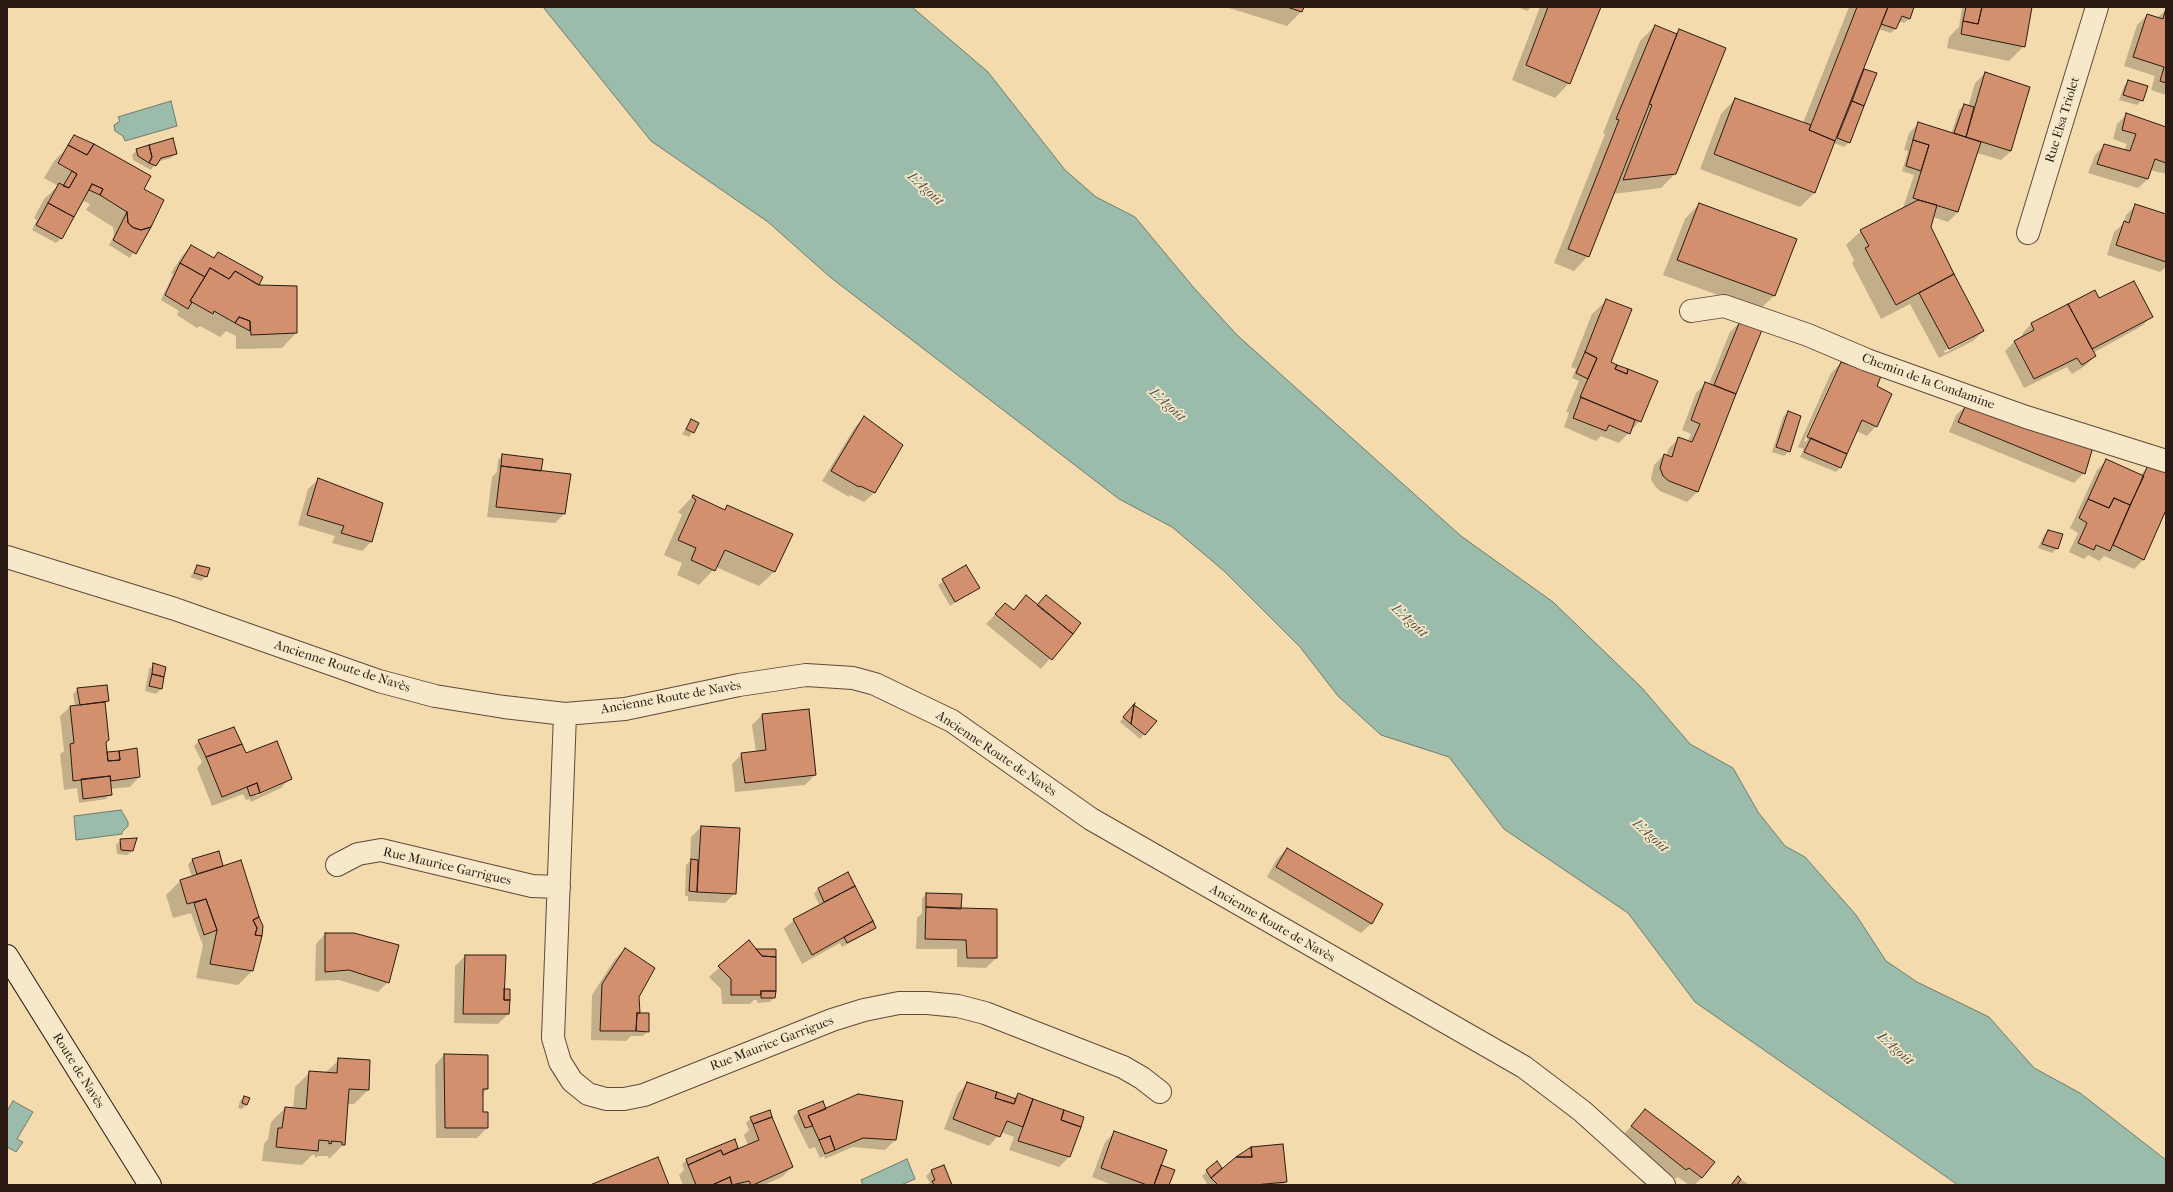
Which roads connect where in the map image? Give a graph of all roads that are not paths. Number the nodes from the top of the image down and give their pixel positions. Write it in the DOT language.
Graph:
graph roads {
  1 [pos="2097,7"];
  2 [pos="2028,232"];
  3 [pos="1691,311"];
  4 [pos="2166,461"];
  5 [pos="7,557"];
  6 [pos="566,714"];
  7 [pos="337,865"];
  8 [pos="559,887"];
  9 [pos="7,956"];
  10 [pos="1160,1092"];
  11 [pos="150,1185"];
  12 [pos="1664,1185"];
  1 -- 2 [label="street, Rue Elsa Triolet"];
  3 -- 4 [label="street, Chemin de la Condamine"];
  5 -- 6 [label="street, Ancienne Route de Navès"];
  6 -- 8 [label="street, Rue Maurice Garrigues"];
  6 -- 12 [label="street, Ancienne Route de Navès"];
  7 -- 8 [label="street, Rue Maurice Garrigues"];
  8 -- 10 [label="street, Rue Maurice Garrigues"];
  9 -- 11 [label="street, Route de Navès"];
}
